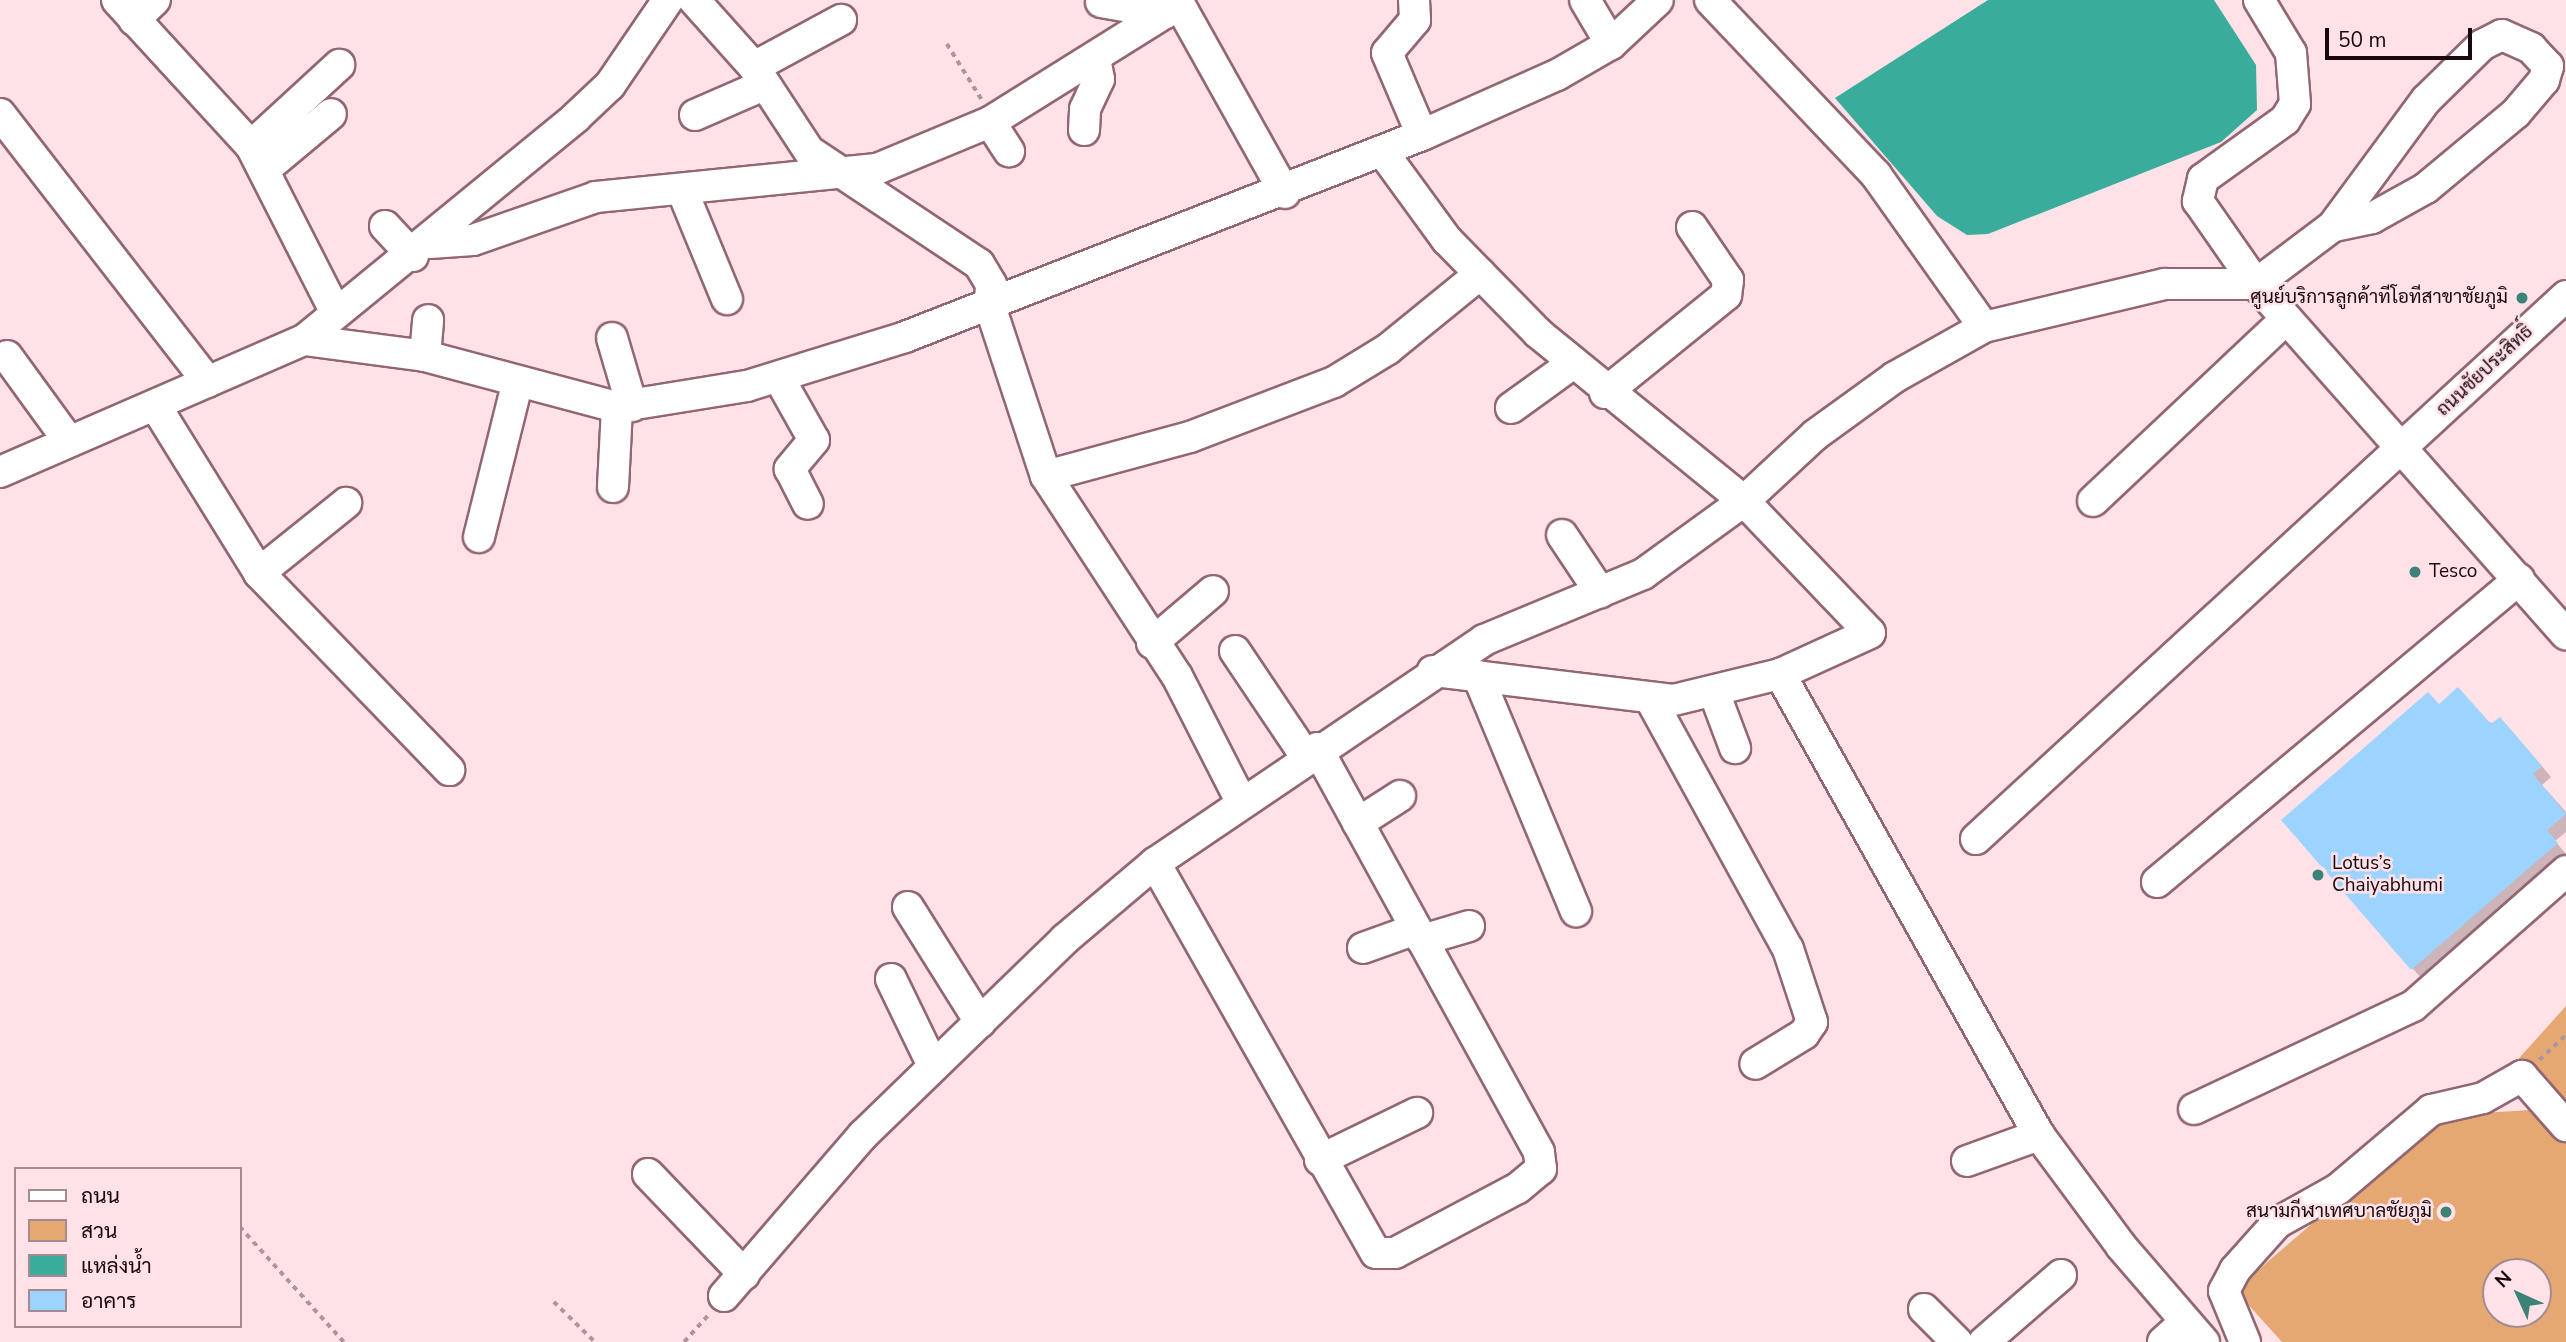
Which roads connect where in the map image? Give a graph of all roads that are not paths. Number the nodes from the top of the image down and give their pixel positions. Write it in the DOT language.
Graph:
graph roads {
  1 [pos="668,0"];
  2 [pos="694,0"];
  3 [pos="1414,0"];
  4 [pos="1585,0"];
  5 [pos="1658,0"];
  6 [pos="1710,0"];
  7 [pos="2259,0"];
  8 [pos="1101,2"];
  9 [pos="1173,6"];
  10 [pos="136,7"];
  11 [pos="841,20"];
  12 [pos="1611,44"];
  13 [pos="1095,59"];
  14 [pos="339,65"];
  15 [pos="759,76"];
  16 [pos="0,114"];
  17 [pos="331,114"];
  18 [pos="695,115"];
  19 [pos="990,122"];
  20 [pos="1084,130"];
  21 [pos="1422,135"];
  22 [pos="1009,151"];
  23 [pos="1382,151"];
  24 [pos="257,158"];
  25 [pos="850,173"];
  26 [pos="682,190"];
  27 [pos="1285,193"];
  28 [pos="384,226"];
  29 [pos="2333,226"];
  30 [pos="1692,227"];
  31 [pos="422,249"];
  32 [pos="1480,274"];
  33 [pos="2256,284"];
  34 [pos="2566,296"];
  35 [pos="727,299"];
  36 [pos="990,306"];
  37 [pos="335,311"];
  38 [pos="428,320"];
  39 [pos="2285,320"];
  40 [pos="1984,327"];
  41 [pos="612,338"];
  42 [pos="304,340"];
  43 [pos="7,356"];
  44 [pos="425,356"];
  45 [pos="1572,363"];
  46 [pos="779,378"];
  47 [pos="208,382"];
  48 [pos="517,385"];
  49 [pos="1605,393"];
  50 [pos="155,405"];
  51 [pos="624,406"];
  52 [pos="1511,408"];
  53 [pos="68,440"];
  54 [pos="2404,447"];
  55 [pos="0,472"];
  56 [pos="1046,477"];
  57 [pos="613,487"];
  58 [pos="1744,501"];
  59 [pos="2093,501"];
  60 [pos="346,503"];
  61 [pos="808,504"];
  62 [pos="1562,535"];
  63 [pos="479,537"];
  64 [pos="259,573"];
  65 [pos="2519,579"];
  66 [pos="1213,591"];
  67 [pos="1600,592"];
  68 [pos="2566,634"];
  69 [pos="1152,643"];
  70 [pos="1235,651"];
  71 [pos="1433,671"];
  72 [pos="1780,674"];
  73 [pos="1478,676"];
  74 [pos="1714,692"];
  75 [pos="1651,700"];
  76 [pos="1735,748"];
  77 [pos="1311,752"];
  78 [pos="449,769"];
  79 [pos="1400,796"];
  80 [pos="1242,803"];
  81 [pos="1358,823"];
  82 [pos="1976,839"];
  83 [pos="1155,863"];
  84 [pos="2566,871"];
  85 [pos="2157,882"];
  86 [pos="908,907"];
  87 [pos="1576,911"];
  88 [pos="1469,926"];
  89 [pos="1419,934"];
  90 [pos="1363,948"];
  91 [pos="891,979"];
  92 [pos="980,1023"];
  93 [pos="1755,1064"];
  94 [pos="933,1066"];
  95 [pos="2194,1109"];
  96 [pos="1417,1112"];
  97 [pos="2566,1126"];
  98 [pos="2039,1135"];
  99 [pos="1320,1160"];
  100 [pos="1967,1161"];
  101 [pos="648,1174"];
  102 [pos="744,1274"];
  103 [pos="2061,1275"];
  104 [pos="724,1296"];
  105 [pos="1924,1309"];
  106 [pos="2195,1332"];
  107 [pos="1956,1342"];
  108 [pos="1984,1342"];
  109 [pos="2163,1342"];
  110 [pos="2245,1342"];
  1 -- 31 [label="street"];
  2 -- 15 [label="street"];
  3 -- 21 [label="street"];
  4 -- 12 [label="street"];
  5 -- 12 [label="street"];
  6 -- 40 [label="street"];
  7 -- 33 [label="street"];
  8 -- 9 [label="street"];
  9 -- 13 [label="street"];
  9 -- 27 [label="street"];
  10 -- 24 [label="street"];
  11 -- 15 [label="street"];
  12 -- 21 [label="street"];
  13 -- 19 [label="street"];
  13 -- 20 [label="street"];
  14 -- 24 [label="street"];
  15 -- 18 [label="street"];
  15 -- 25 [label="street"];
  16 -- 47 [label="street"];
  17 -- 24 [label="street"];
  19 -- 22 [label="street"];
  19 -- 25 [label="street"];
  21 -- 23 [label="street"];
  23 -- 27 [label="street"];
  23 -- 32 [label="street"];
  24 -- 37 [label="street"];
  25 -- 26 [label="street"];
  25 -- 36 [label="street"];
  26 -- 31 [label="street"];
  26 -- 35 [label="street"];
  27 -- 36 [label="street"];
  28 -- 31 [label="street"];
  29 -- 29 [label="street"];
  29 -- 33 [label="street"];
  30 -- 49 [label="street"];
  31 -- 37 [label="street"];
  32 -- 45 [label="street"];
  32 -- 56 [label="street"];
  33 -- 39 [label="street"];
  33 -- 40 [label="street"];
  34 -- 54 [label="street, ถนนชัยประสิทธิ์"];
  36 -- 46 [label="street"];
  36 -- 56 [label="street"];
  37 -- 42 [label="street"];
  38 -- 44 [label="street"];
  39 -- 54 [label="street"];
  39 -- 59 [label="street"];
  40 -- 58 [label="street"];
  41 -- 51 [label="street"];
  42 -- 44 [label="street"];
  42 -- 47 [label="street"];
  43 -- 53 [label="street"];
  44 -- 48 [label="street"];
  45 -- 49 [label="street"];
  45 -- 52 [label="street"];
  46 -- 51 [label="street"];
  46 -- 61 [label="street"];
  47 -- 50 [label="street"];
  48 -- 51 [label="street"];
  48 -- 63 [label="street"];
  49 -- 58 [label="street"];
  50 -- 53 [label="street"];
  50 -- 64 [label="street"];
  51 -- 57 [label="street"];
  53 -- 55 [label="street"];
  54 -- 65 [label="street"];
  54 -- 82 [label="street, ถนนชัยประสิทธิ์"];
  56 -- 69 [label="street"];
  58 -- 67 [label="street"];
  58 -- 72 [label="street"];
  60 -- 64 [label="street"];
  62 -- 67 [label="street"];
  64 -- 78 [label="street"];
  65 -- 68 [label="street"];
  65 -- 85 [label="street"];
  66 -- 69 [label="street"];
  67 -- 71 [label="street"];
  69 -- 80 [label="street"];
  70 -- 77 [label="street"];
  71 -- 73 [label="street"];
  71 -- 77 [label="street"];
  72 -- 74 [label="street"];
  72 -- 98 [label="street"];
  73 -- 75 [label="street"];
  73 -- 87 [label="street"];
  74 -- 75 [label="street"];
  74 -- 76 [label="street"];
  75 -- 93 [label="street"];
  77 -- 80 [label="street"];
  77 -- 81 [label="street"];
  79 -- 81 [label="street"];
  80 -- 83 [label="street"];
  81 -- 89 [label="street"];
  83 -- 92 [label="street"];
  83 -- 99 [label="street"];
  84 -- 95 [label="street"];
  86 -- 92 [label="street"];
  88 -- 89 [label="street"];
  89 -- 90 [label="street"];
  89 -- 99 [label="street"];
  91 -- 94 [label="street"];
  92 -- 94 [label="street"];
  94 -- 102 [label="street"];
  96 -- 99 [label="street"];
  97 -- 110 [label="street"];
  98 -- 100 [label="street"];
  98 -- 106 [label="street"];
  101 -- 102 [label="street"];
  102 -- 104 [label="street"];
  103 -- 108 [label="street"];
  105 -- 107 [label="street"];
  106 -- 109 [label="street"];
}
